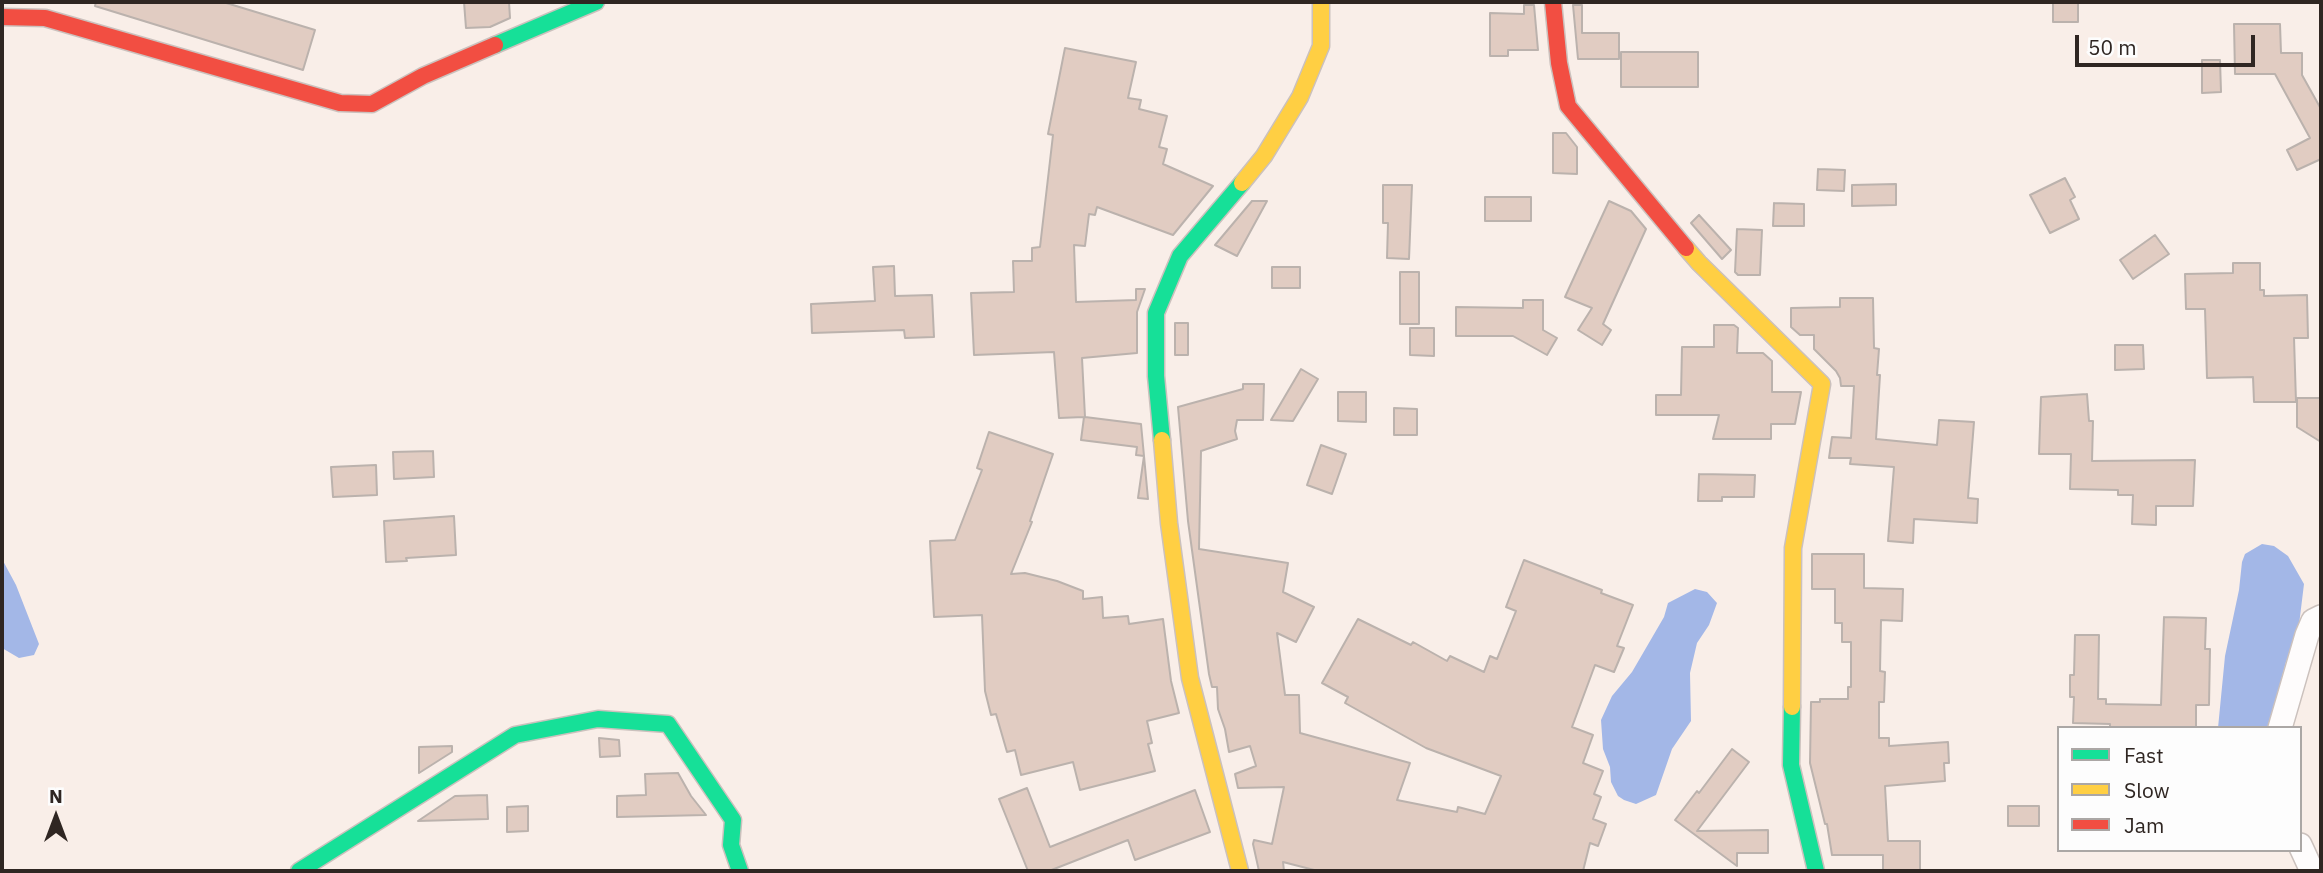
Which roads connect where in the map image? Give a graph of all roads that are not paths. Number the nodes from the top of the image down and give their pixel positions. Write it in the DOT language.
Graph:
graph roads {
  1 [pos="596,2"];
  2 [pos="1321,2"];
  3 [pos="1553,2"];
  4 [pos="2,17"];
  5 [pos="2321,617"];
  6 [pos="2281,726"];
  7 [pos="2302,849"];
  8 [pos="299,871"];
  9 [pos="740,871"];
  10 [pos="1240,871"];
  11 [pos="1816,871"];
  12 [pos="2312,871"];
  1 -- 4 [label="street"];
  2 -- 10 [label="street"];
  3 -- 11 [label="street"];
  5 -- 6 [label="street"];
  7 -- 12 [label="street"];
  8 -- 9 [label="street"];
}
